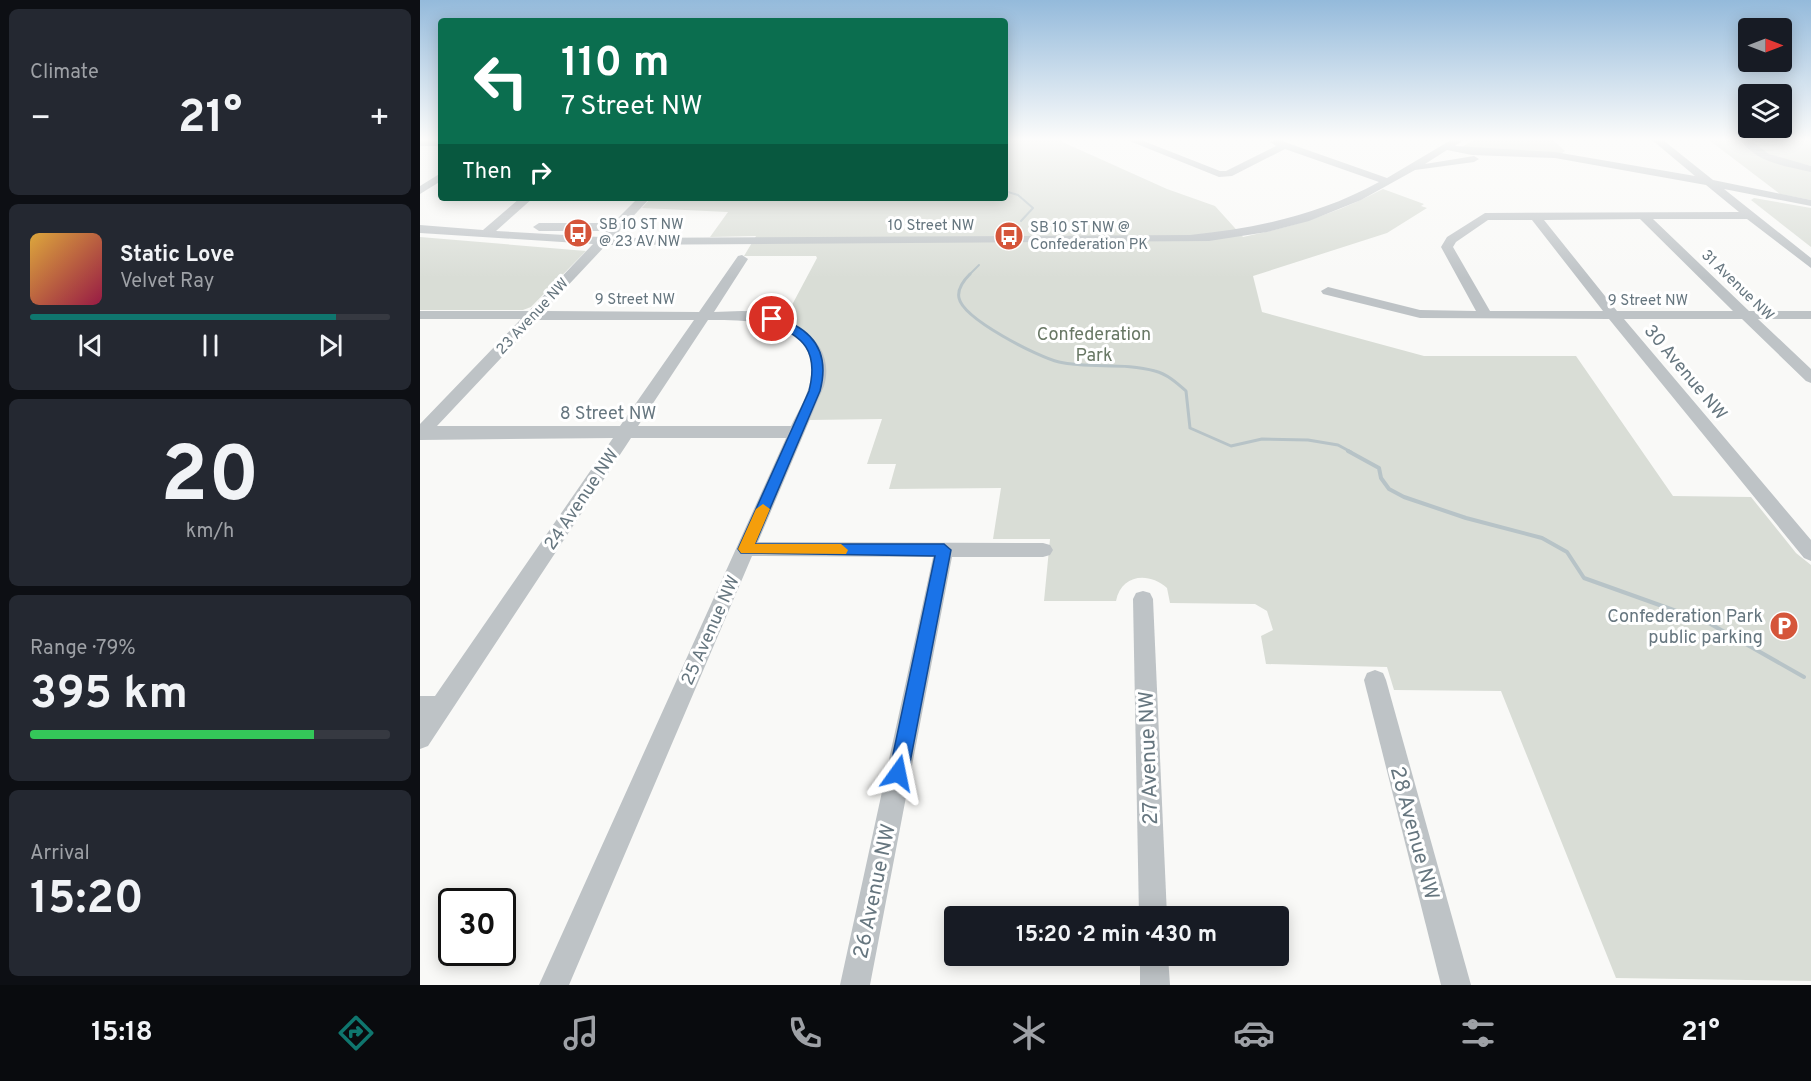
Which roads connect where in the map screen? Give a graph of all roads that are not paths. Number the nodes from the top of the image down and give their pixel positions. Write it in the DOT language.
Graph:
graph roads {
  1 [pos="1376,186"];
  2 [pos="1714,186"];
  3 [pos="1721,186"];
  4 [pos="1759,193"];
  5 [pos="1728,197"];
  6 [pos="523,201"];
  7 [pos="641,201"];
  8 [pos="1811,203"];
  9 [pos="1533,215"];
  10 [pos="1642,215"];
  11 [pos="1751,215"];
  12 [pos="617,227"];
  13 [pos="420,229"];
  14 [pos="487,232"];
  15 [pos="602,242"];
  16 [pos="742,259"];
  17 [pos="1811,264"];
  18 [pos="1328,291"];
  19 [pos="420,315"];
  20 [pos="705,315"];
  21 [pos="1485,315"];
  22 [pos="1811,315"];
  23 [pos="532,316"];
  24 [pos="1614,316"];
  25 [pos="1746,316"];
  26 [pos="1811,378"];
  27 [pos="626,432"];
  28 [pos="797,432"];
  29 [pos="420,433"];
  30 [pos="746,549"];
  31 [pos="944,550"];
  32 [pos="1043,550"];
  33 [pos="1811,553"];
  34 [pos="1143,599"];
  35 [pos="1375,680"];
  36 [pos="431,706"];
  37 [pos="420,738"];
  38 [pos="1153,906"];
  39 [pos="1154,966"];
  40 [pos="554,985"];
  41 [pos="855,985"];
  42 [pos="1155,985"];
  43 [pos="1456,985"];
  1 -- 15 [label="street, 10 Street NW"];
  2 -- 5 [label="street"];
  3 -- 4 [label="street, 10 Street NW"];
  4 -- 5 [label="street, 10 Street NW"];
  4 -- 8 [label="street, 10 Street NW"];
  5 -- 11 [label="street"];
  6 -- 14 [label="street"];
  7 -- 12 [label="street, 23 Avenue NW"];
  9 -- 10 [label="street"];
  9 -- 21 [label="street"];
  9 -- 24 [label="street, 30 Avenue NW"];
  10 -- 11 [label="street"];
  10 -- 25 [label="street, 31 Avenue NW"];
  11 -- 17 [label="street"];
  12 -- 14 [label="street, 10 Street NW"];
  12 -- 15 [label="street, 23 Avenue NW"];
  13 -- 14 [label="street, 10 Street NW"];
  14 -- 15 [label="street, 10 Street NW"];
  15 -- 23 [label="street, 23 Avenue NW"];
  16 -- 20 [label="street, 24 Avenue NW"];
  18 -- 21 [label="street, 9 Street NW"];
  19 -- 23 [label="street, 9 Street NW"];
  20 -- 23 [label="street, 9 Street NW"];
  20 -- 27 [label="street, 24 Avenue NW"];
  20 -- 28 [label="street, 25 Avenue NW"];
  21 -- 24 [label="street, 9 Street NW"];
  22 -- 25 [label="street, 9 Street NW"];
  23 -- 29 [label="street, 23 Avenue NW"];
  24 -- 25 [label="street, 9 Street NW"];
  24 -- 33 [label="street, 30 Avenue NW"];
  25 -- 26 [label="street, 31 Avenue NW"];
  27 -- 28 [label="street, 8 Street NW"];
  27 -- 29 [label="street, 8 Street NW"];
  27 -- 36 [label="street, 24 Avenue NW"];
  28 -- 30 [label="street, 25 Avenue NW"];
  30 -- 31 [label="street"];
  30 -- 40 [label="street, 25 Avenue NW"];
  31 -- 32 [label="street"];
  31 -- 41 [label="street, 26 Avenue NW"];
  34 -- 38 [label="street, 27 Avenue NW"];
  35 -- 43 [label="street, 28 Avenue NW"];
  36 -- 37 [label="street, 24 Avenue NW"];
  39 -- 42 [label="street"];
}
